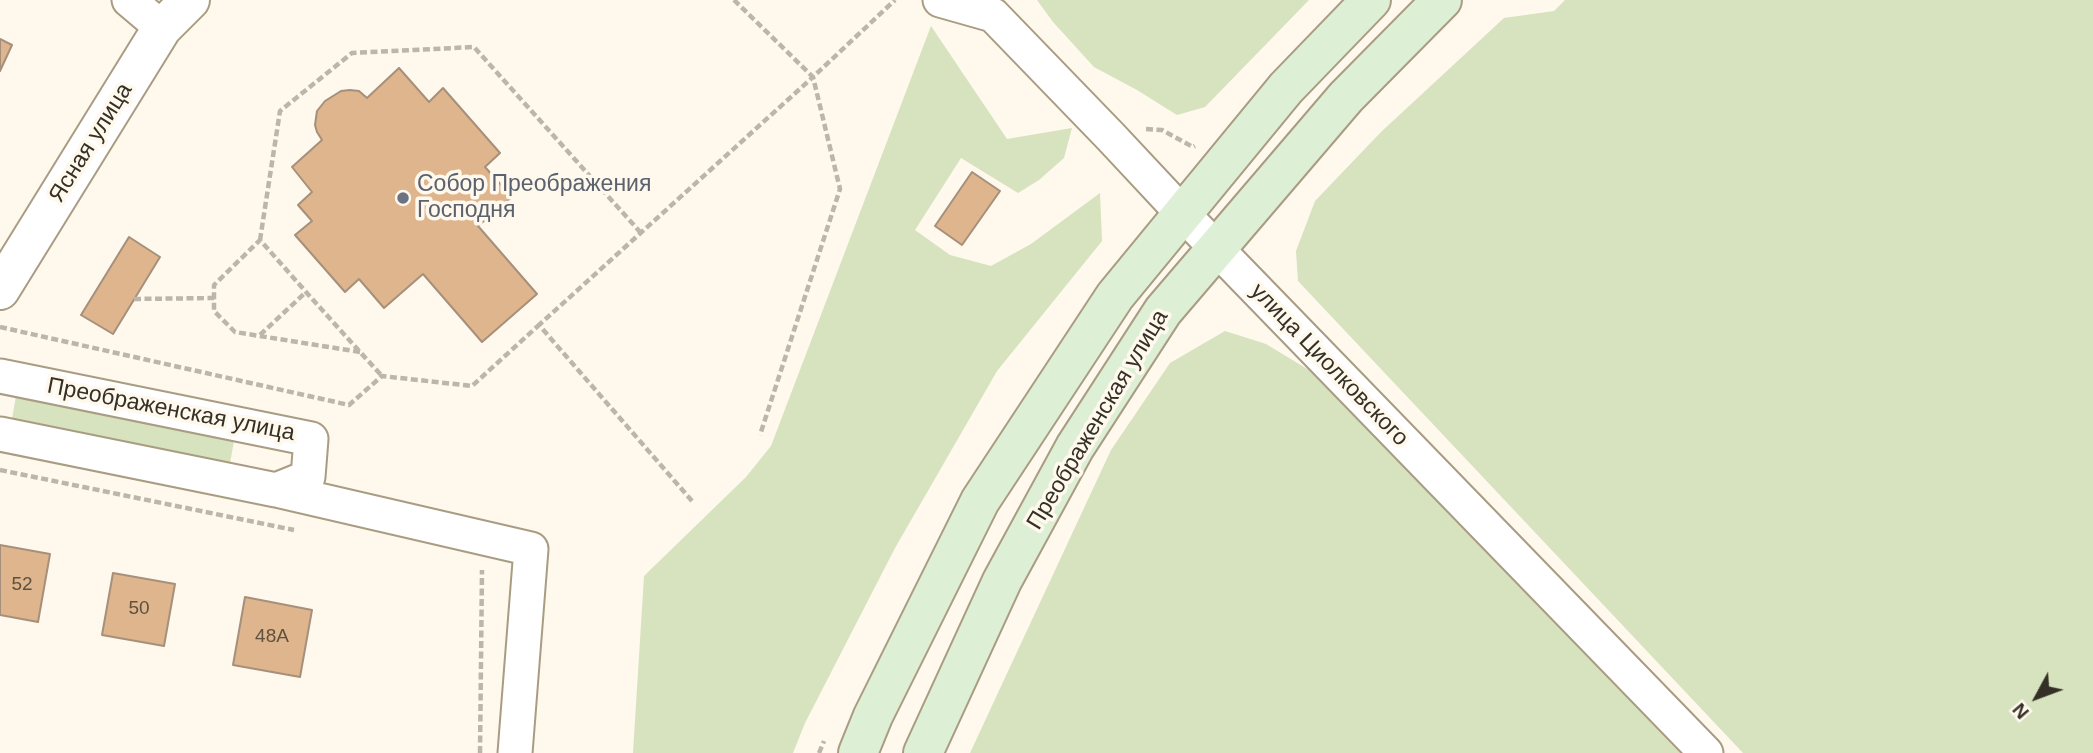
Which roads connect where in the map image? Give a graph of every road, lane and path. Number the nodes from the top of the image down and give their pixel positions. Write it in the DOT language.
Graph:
graph roads {
  1 [pos="129,0"];
  2 [pos="190,0"];
  3 [pos="734,0"];
  4 [pos="895,0"];
  5 [pos="940,0"];
  6 [pos="1371,0"];
  7 [pos="1442,0"];
  8 [pos="162,28"];
  9 [pos="813,77"];
  10 [pos="1183,214"];
  11 [pos="641,233"];
  12 [pos="260,240"];
  13 [pos="1216,248"];
  14 [pos="0,290"];
  15 [pos="306,292"];
  16 [pos="214,298"];
  17 [pos="134,299"];
  18 [pos="539,326"];
  19 [pos="0,327"];
  20 [pos="259,335"];
  21 [pos="360,352"];
  22 [pos="0,376"];
  23 [pos="382,376"];
  24 [pos="0,434"];
  25 [pos="760,435"];
  26 [pos="0,470"];
  27 [pos="276,490"];
  28 [pos="692,501"];
  29 [pos="295,530"];
  30 [pos="482,568"];
  31 [pos="480,753"];
  32 [pos="515,753"];
  33 [pos="858,753"];
  34 [pos="923,753"];
  35 [pos="1706,753"];
  1 -- 8 [label="street"];
  2 -- 8 [label="street, Ясная улица"];
  3 -- 9 [label="path"];
  4 -- 9 [label="path"];
  5 -- 10 [label="street, улица Циолковского"];
  6 -- 10 [label="main road, Преображенская улица"];
  7 -- 13 [label="main road, Преображенская улица"];
  8 -- 14 [label="street, Ясная улица"];
  9 -- 11 [label="path"];
  9 -- 25 [label="path"];
  10 -- 13 [label="street, улица Циолковского"];
  10 -- 33 [label="main road, Преображенская улица"];
  11 -- 12 [label="path"];
  11 -- 18 [label="path"];
  12 -- 15 [label="path"];
  12 -- 16 [label="path"];
  13 -- 34 [label="main road, Преображенская улица"];
  13 -- 35 [label="street, улица Циолковского"];
  15 -- 20 [label="path"];
  15 -- 21 [label="path"];
  16 -- 17 [label="path"];
  16 -- 20 [label="path"];
  18 -- 23 [label="path"];
  18 -- 28 [label="path"];
  19 -- 23 [label="path"];
  20 -- 21 [label="path"];
  21 -- 23 [label="path"];
  22 -- 27 [label="street, Преображенская улица"];
  24 -- 27 [label="street"];
  26 -- 29 [label="path"];
  27 -- 32 [label="street"];
  30 -- 31 [label="path"];
}
